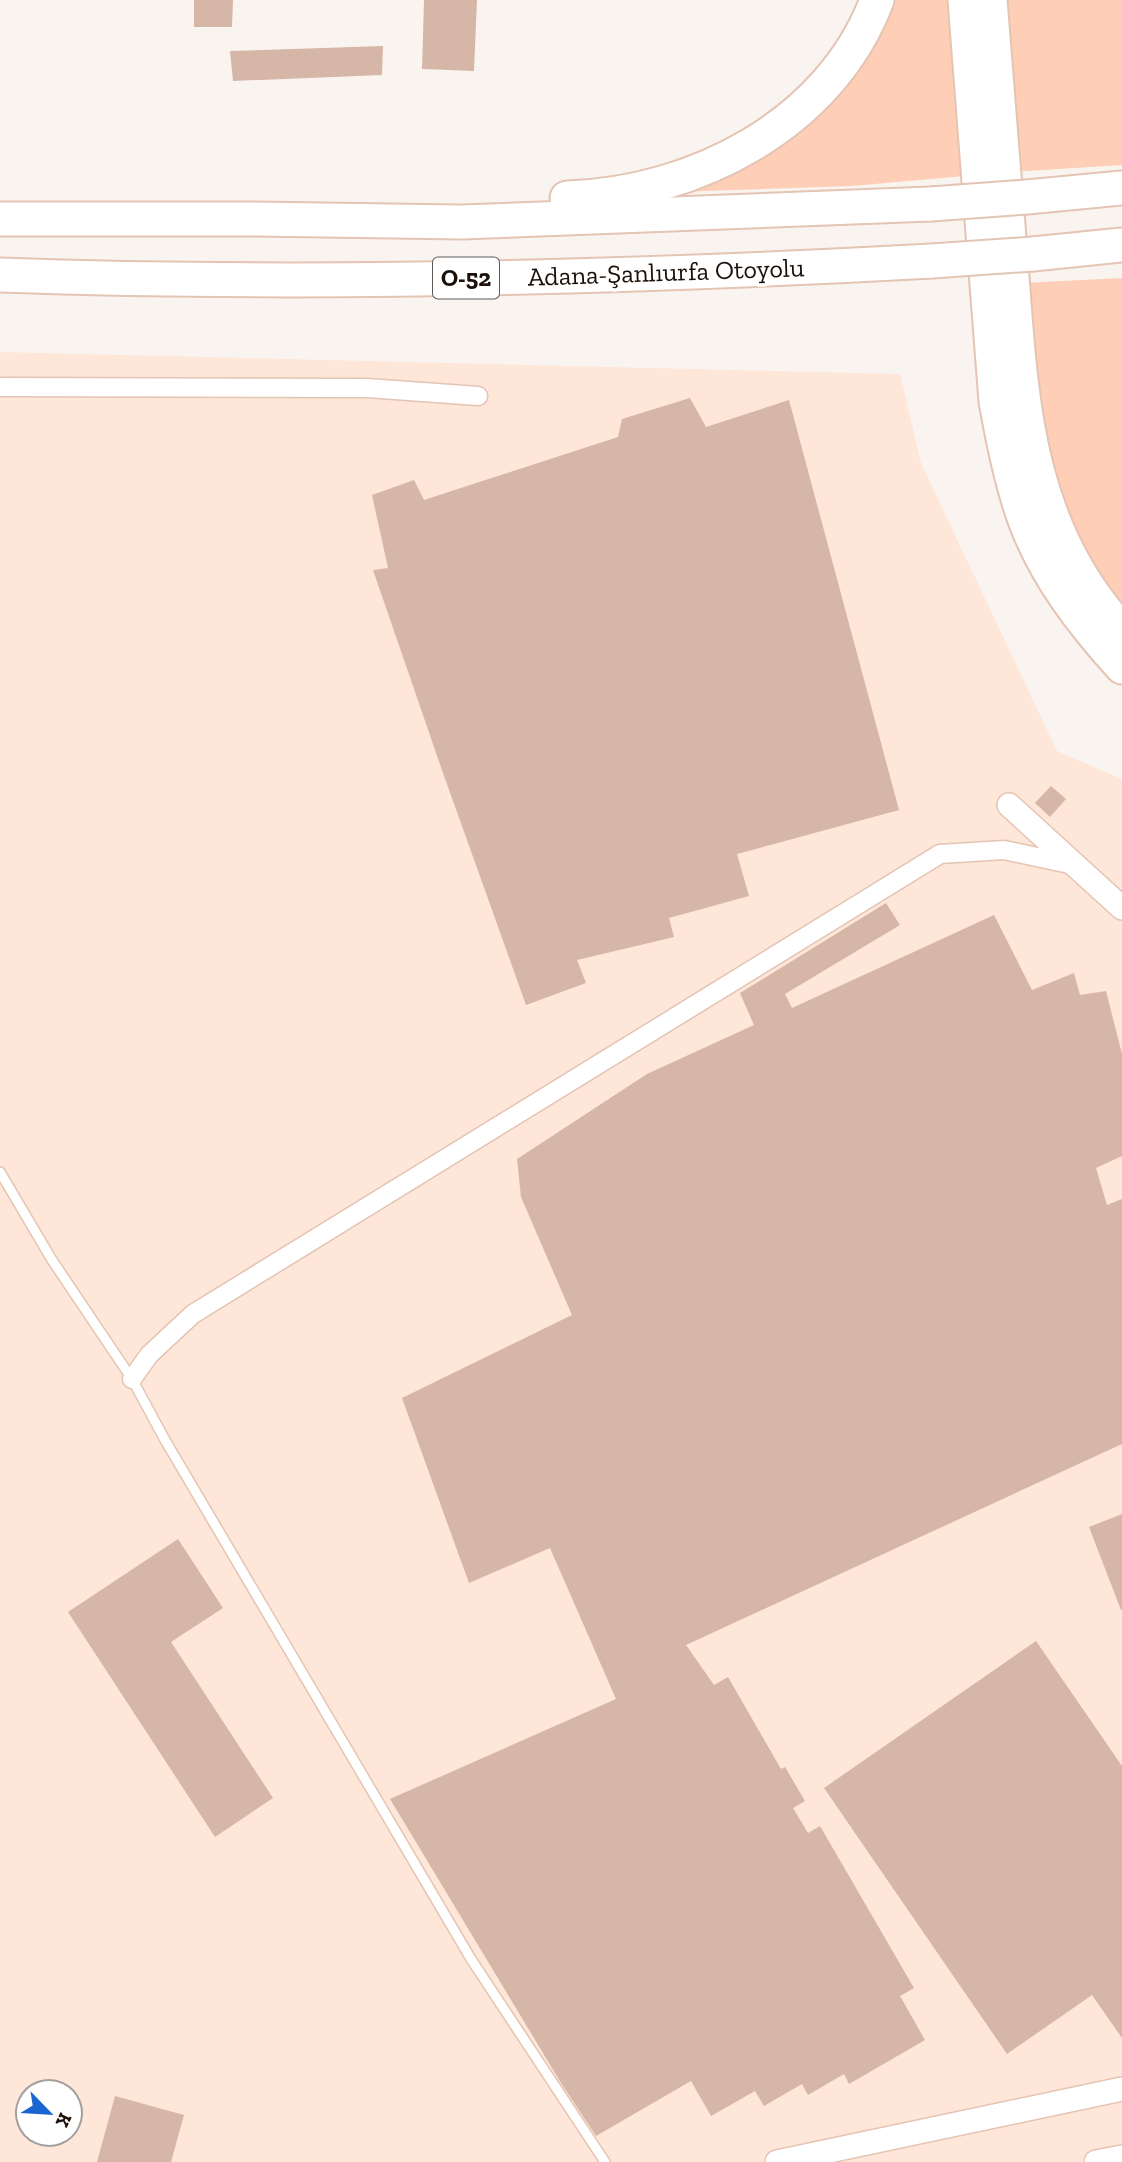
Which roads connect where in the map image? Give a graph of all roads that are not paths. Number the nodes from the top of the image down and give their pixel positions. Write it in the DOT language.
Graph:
graph roads {
  1 [pos="877,0"];
  2 [pos="965,0"];
  3 [pos="990,0"];
  4 [pos="1122,188"];
  5 [pos="0,219"];
  6 [pos="253,219"];
  7 [pos="1122,245"];
  8 [pos="0,275"];
  9 [pos="0,387"];
  10 [pos="478,396"];
  11 [pos="1122,630"];
  12 [pos="1122,667"];
  13 [pos="1009,805"];
  14 [pos="1075,865"];
  15 [pos="1122,908"];
  16 [pos="0,1172"];
  17 [pos="132,1379"];
  18 [pos="1122,2089"];
  19 [pos="1122,2157"];
  20 [pos="605,2162"];
  21 [pos="777,2162"];
  22 [pos="1096,2162"];
  1 -- 6 [label="highway"];
  2 -- 12 [label="highway"];
  3 -- 11 [label="highway"];
  4 -- 6 [label="highway, O-52, bridge"];
  5 -- 6 [label="highway, O-52"];
  7 -- 8 [label="highway, Adana-Şanlıurfa Otoyolu / O-52, bridge"];
  9 -- 10 [label="street"];
  13 -- 14 [label="street"];
  14 -- 15 [label="street"];
  14 -- 17 [label="street"];
  16 -- 17 [label="lane"];
  17 -- 20 [label="lane"];
  18 -- 21 [label="street"];
  19 -- 22 [label="street"];
}
